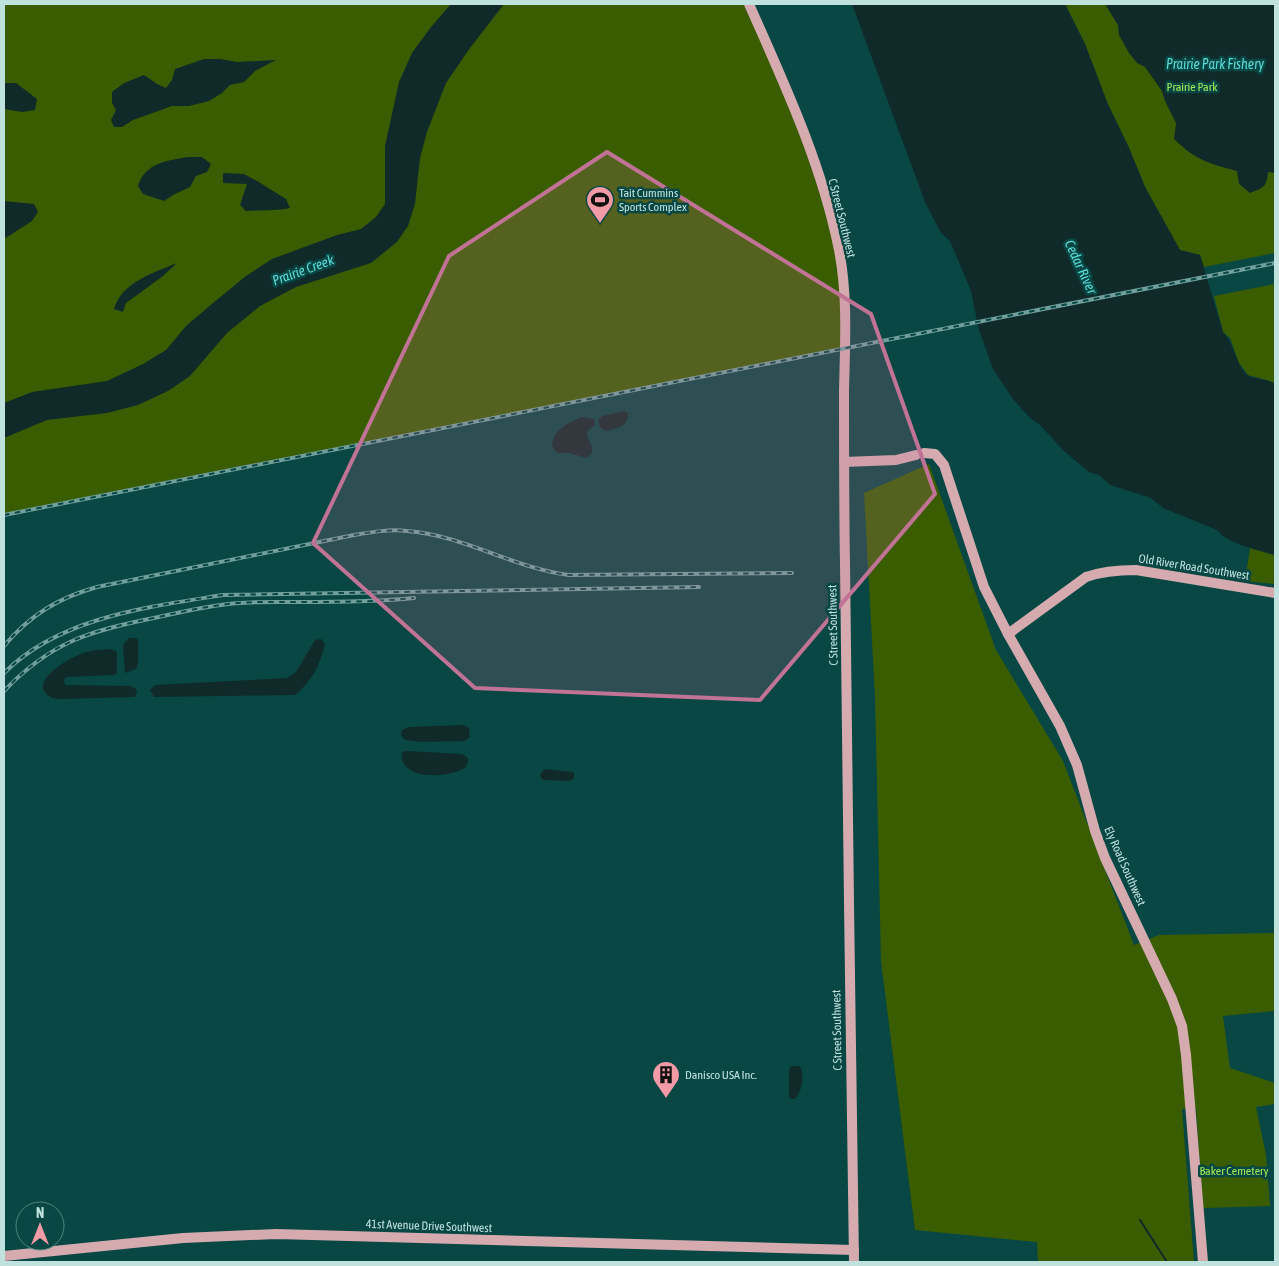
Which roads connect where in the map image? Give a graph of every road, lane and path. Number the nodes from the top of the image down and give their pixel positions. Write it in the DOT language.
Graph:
graph roads {
  1 [pos="749,4"];
  2 [pos="844,462"];
  3 [pos="1275,593"];
  4 [pos="1008,634"];
  5 [pos="854,1250"];
  6 [pos="4,1256"];
  7 [pos="854,1262"];
  8 [pos="1203,1262"];
  1 -- 2 [label="street, C Street Southwest"];
  2 -- 4 [label="street, Ely Road Southwest"];
  2 -- 5 [label="street, C Street Southwest"];
  3 -- 4 [label="street, Old River Road Southwest"];
  4 -- 8 [label="street, Ely Road Southwest"];
  5 -- 6 [label="street, 41st Avenue Drive Southwest"];
  5 -- 7 [label="street, C Street Southwest"];
}
